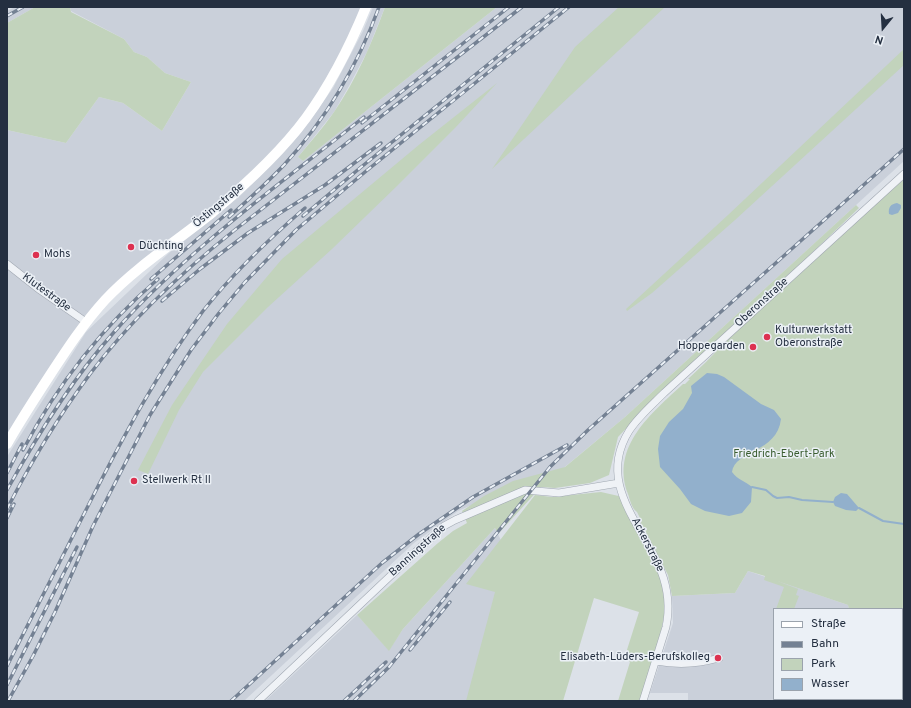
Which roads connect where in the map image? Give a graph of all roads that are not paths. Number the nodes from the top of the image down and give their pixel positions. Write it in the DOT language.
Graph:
graph roads {
  1 [pos="366,7"];
  2 [pos="904,174"];
  3 [pos="7,264"];
  4 [pos="86,322"];
  5 [pos="7,444"];
  6 [pos="619,483"];
  7 [pos="719,658"];
  8 [pos="656,661"];
  9 [pos="258,701"];
  10 [pos="643,701"];
  1 -- 4 [label="street, Östingstraße"];
  2 -- 6 [label="street, Oberonstraße"];
  3 -- 4 [label="street, Klutestraße"];
  4 -- 5 [label="street, Östingstraße"];
  6 -- 8 [label="street, Ackerstraße"];
  6 -- 9 [label="street, Banningstraße"];
  7 -- 8 [label="street"];
  8 -- 10 [label="street, Ackerstraße"];
}
